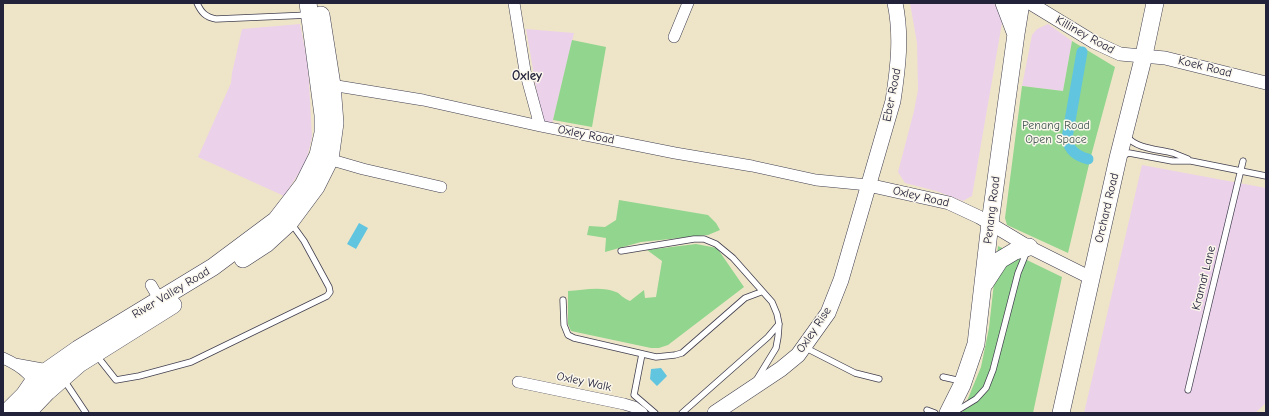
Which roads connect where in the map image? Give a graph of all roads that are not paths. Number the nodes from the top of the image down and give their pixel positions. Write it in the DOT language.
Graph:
graph roads {
  1 [pos="197,3"];
  2 [pos="514,3"];
  3 [pos="688,3"];
  4 [pos="895,3"];
  5 [pos="1004,3"];
  6 [pos="1022,3"];
  7 [pos="1030,3"];
  8 [pos="1155,3"];
  9 [pos="314,9"];
  10 [pos="1016,34"];
  11 [pos="674,37"];
  12 [pos="1144,55"];
  13 [pos="1266,83"];
  14 [pos="325,84"];
  15 [pos="540,126"];
  16 [pos="1124,134"];
  17 [pos="324,157"];
  18 [pos="1118,158"];
  19 [pos="1191,161"];
  20 [pos="1243,161"];
  21 [pos="1241,171"];
  22 [pos="1266,176"];
  23 [pos="441,188"];
  24 [pos="868,188"];
  25 [pos="290,222"];
  26 [pos="989,227"];
  27 [pos="1029,247"];
  28 [pos="621,251"];
  29 [pos="1091,278"];
  30 [pos="151,285"];
  31 [pos="983,287"];
  32 [pos="762,292"];
  33 [pos="563,300"];
  34 [pos="163,305"];
  35 [pos="778,324"];
  36 [pos="804,347"];
  37 [pos="95,354"];
  38 [pos="642,354"];
  39 [pos="3,358"];
  40 [pos="14,364"];
  41 [pos="48,370"];
  42 [pos="943,376"];
  43 [pos="63,378"];
  44 [pos="879,379"];
  45 [pos="33,382"];
  46 [pos="518,382"];
  47 [pos="963,382"];
  48 [pos="751,390"];
  49 [pos="1188,390"];
  50 [pos="47,392"];
  51 [pos="927,410"];
  52 [pos="6,413"];
  53 [pos="28,413"];
  54 [pos="86,413"];
  55 [pos="642,413"];
  56 [pos="655,413"];
  57 [pos="682,413"];
  58 [pos="715,413"];
  59 [pos="935,413"];
  60 [pos="948,413"];
  61 [pos="953,413"];
  62 [pos="1061,413"];
  1 -- 9 [label="lane"];
  2 -- 15 [label="street"];
  3 -- 11 [label="street"];
  4 -- 24 [label="main road, Eber Road"];
  5 -- 10 [label="main road"];
  6 -- 10 [label="main road, Penang Road"];
  7 -- 12 [label="street, Killiney Road"];
  8 -- 12 [label="main road, Orchard Road"];
  9 -- 14 [label="main road, River Valley Road"];
  10 -- 26 [label="main road, Penang Road"];
  12 -- 13 [label="street, Koek Road"];
  12 -- 16 [label="main road, Orchard Road"];
  14 -- 15 [label="street, Oxley Road"];
  14 -- 17 [label="main road, River Valley Road"];
  15 -- 24 [label="street, Oxley Road"];
  16 -- 18 [label="main road, Orchard Road"];
  16 -- 19 [label="lane"];
  17 -- 23 [label="street"];
  17 -- 25 [label="main road, River Valley Road"];
  17 -- 34 [label="main road, River Valley Road"];
  18 -- 19 [label="lane"];
  18 -- 29 [label="main road, Orchard Road"];
  19 -- 21 [label="lane"];
  20 -- 21 [label="lane, Kramat Lane"];
  21 -- 22 [label="lane"];
  21 -- 49 [label="lane, Kramat Lane"];
  24 -- 26 [label="street, Oxley Road"];
  24 -- 36 [label="main road, Oxley Rise"];
  25 -- 34 [label="main road, River Valley Road"];
  25 -- 37 [label="lane"];
  26 -- 27 [label="street, Oxley Road"];
  26 -- 31 [label="main road, Penang Road"];
  27 -- 29 [label="street, Oxley Road"];
  27 -- 31 [label="main road"];
  27 -- 61 [label="lane"];
  28 -- 32 [label="lane"];
  29 -- 62 [label="main road, Orchard Road"];
  30 -- 34 [label="street"];
  31 -- 47 [label="main road, Penang Road"];
  32 -- 35 [label="lane"];
  32 -- 38 [label="lane"];
  33 -- 38 [label="lane"];
  34 -- 37 [label="main road, River Valley Road"];
  34 -- 41 [label="main road, River Valley Road"];
  35 -- 48 [label="lane"];
  35 -- 57 [label="lane"];
  36 -- 44 [label="lane"];
  36 -- 48 [label="main road, Oxley Rise"];
  37 -- 43 [label="main road, River Valley Road"];
  38 -- 56 [label="lane"];
  39 -- 40 [label="street"];
  40 -- 41 [label="street"];
  40 -- 45 [label="street"];
  41 -- 45 [label="main road, River Valley Road"];
  42 -- 47 [label="lane"];
  43 -- 50 [label="main road, River Valley Road"];
  43 -- 54 [label="lane"];
  45 -- 50 [label="street"];
  45 -- 52 [label="main road, River Valley Road"];
  46 -- 55 [label="street, Oxley Walk"];
  47 -- 60 [label="main road, Penang Road"];
  48 -- 58 [label="main road, Oxley Rise"];
  50 -- 53 [label="main road, River Valley Road"];
  51 -- 59 [label="lane"];
}
